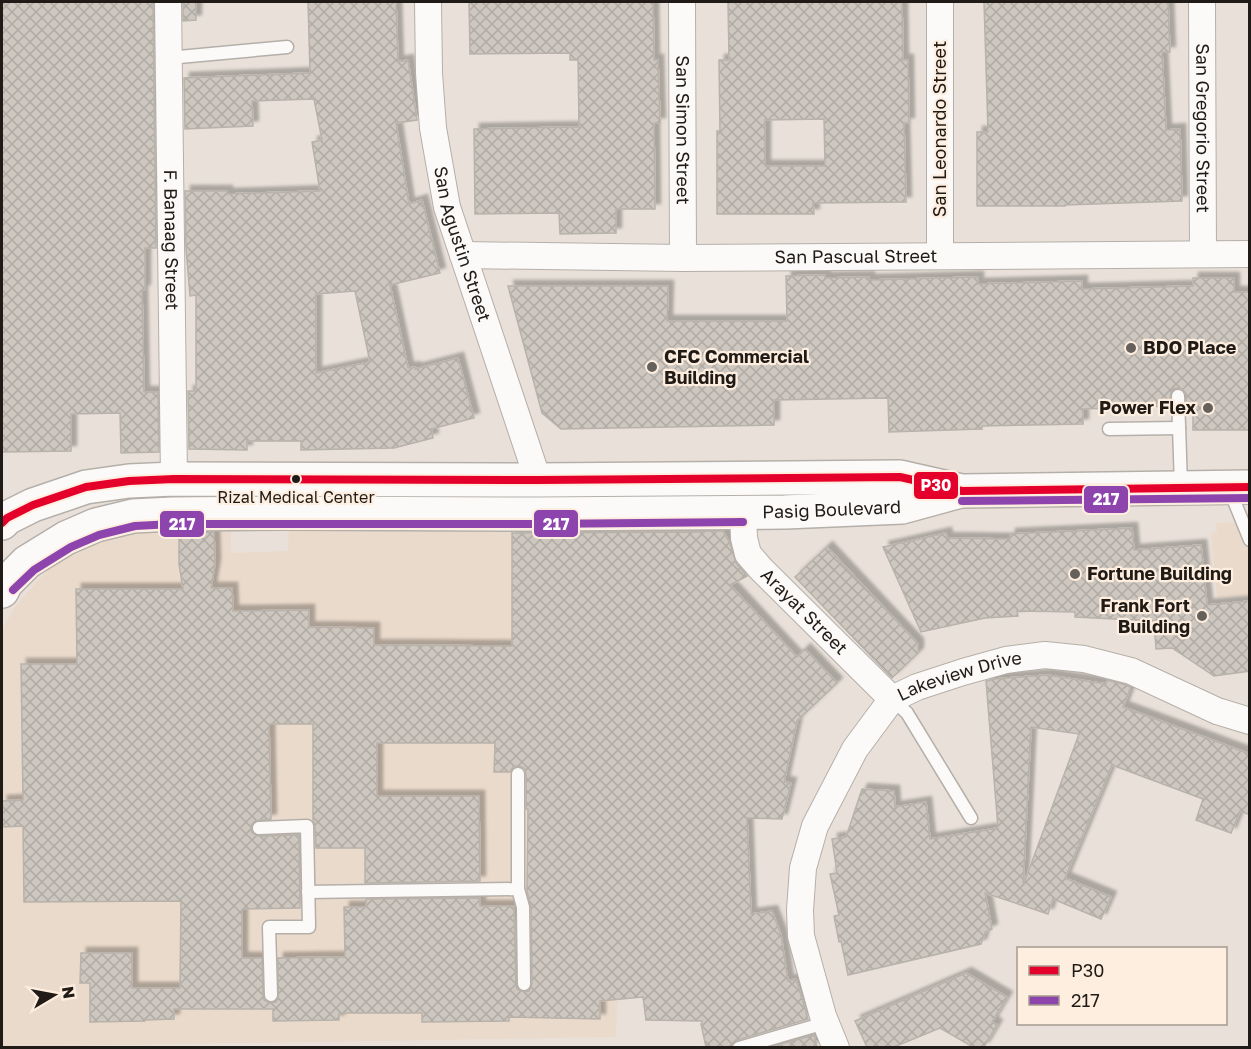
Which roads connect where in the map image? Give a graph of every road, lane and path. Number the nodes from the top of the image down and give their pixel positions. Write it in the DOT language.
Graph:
graph roads {
  1 [pos="168,2"];
  2 [pos="429,2"];
  3 [pos="682,2"];
  4 [pos="940,2"];
  5 [pos="1202,2"];
  6 [pos="287,47"];
  7 [pos="168,58"];
  8 [pos="1203,254"];
  9 [pos="1250,254"];
  10 [pos="463,255"];
  11 [pos="940,256"];
  12 [pos="683,258"];
  13 [pos="1178,396"];
  14 [pos="1179,428"];
  15 [pos="1109,429"];
  16 [pos="174,479"];
  17 [pos="538,480"];
  18 [pos="1181,487"];
  19 [pos="1239,487"];
  20 [pos="962,491"];
  21 [pos="743,512"];
  22 [pos="2,523"];
  23 [pos="1250,540"];
  24 [pos="3,584"];
  25 [pos="892,699"];
  26 [pos="1250,721"];
  27 [pos="518,774"];
  28 [pos="971,818"];
  29 [pos="259,828"];
  30 [pos="518,889"];
  31 [pos="308,892"];
  32 [pos="524,984"];
  33 [pos="271,994"];
  34 [pos="825,1023"];
  35 [pos="739,1047"];
  36 [pos="836,1047"];
  1 -- 7 [label="street, F. Banaag Street"];
  2 -- 10 [label="street, San Agustin Street"];
  3 -- 12 [label="street, San Simon Street"];
  4 -- 11 [label="street, San Leonardo Street"];
  5 -- 8 [label="street, San Gregorio Street"];
  6 -- 7 [label="lane"];
  7 -- 16 [label="street, F. Banaag Street"];
  8 -- 9 [label="street, San Pascual Street"];
  8 -- 11 [label="street, San Pascual Street"];
  10 -- 12 [label="street, San Pascual Street"];
  10 -- 17 [label="street, San Agustin Street"];
  11 -- 12 [label="street, San Pascual Street"];
  13 -- 14 [label="lane"];
  14 -- 15 [label="lane"];
  14 -- 18 [label="lane"];
  16 -- 17 [label="main road, Pasig Boulevard"];
  16 -- 22 [label="main road, Pasig Boulevard"];
  17 -- 20 [label="main road, Pasig Boulevard"];
  18 -- 19 [label="main road, Pasig Boulevard"];
  18 -- 20 [label="main road, Pasig Boulevard"];
  19 -- 23 [label="lane"];
  20 -- 21 [label="main road, Pasig Boulevard"];
  21 -- 24 [label="main road, Pasig Boulevard"];
  21 -- 25 [label="street, Arayat Street"];
  25 -- 26 [label="street, Lakeview Drive"];
  25 -- 28 [label="lane"];
  25 -- 34 [label="street, Lakeview Drive"];
  27 -- 30 [label="lane"];
  29 -- 31 [label="lane"];
  30 -- 31 [label="lane"];
  30 -- 32 [label="lane"];
  31 -- 33 [label="lane"];
  34 -- 35 [label="lane"];
  34 -- 36 [label="street, Lakeview Drive"];
}
